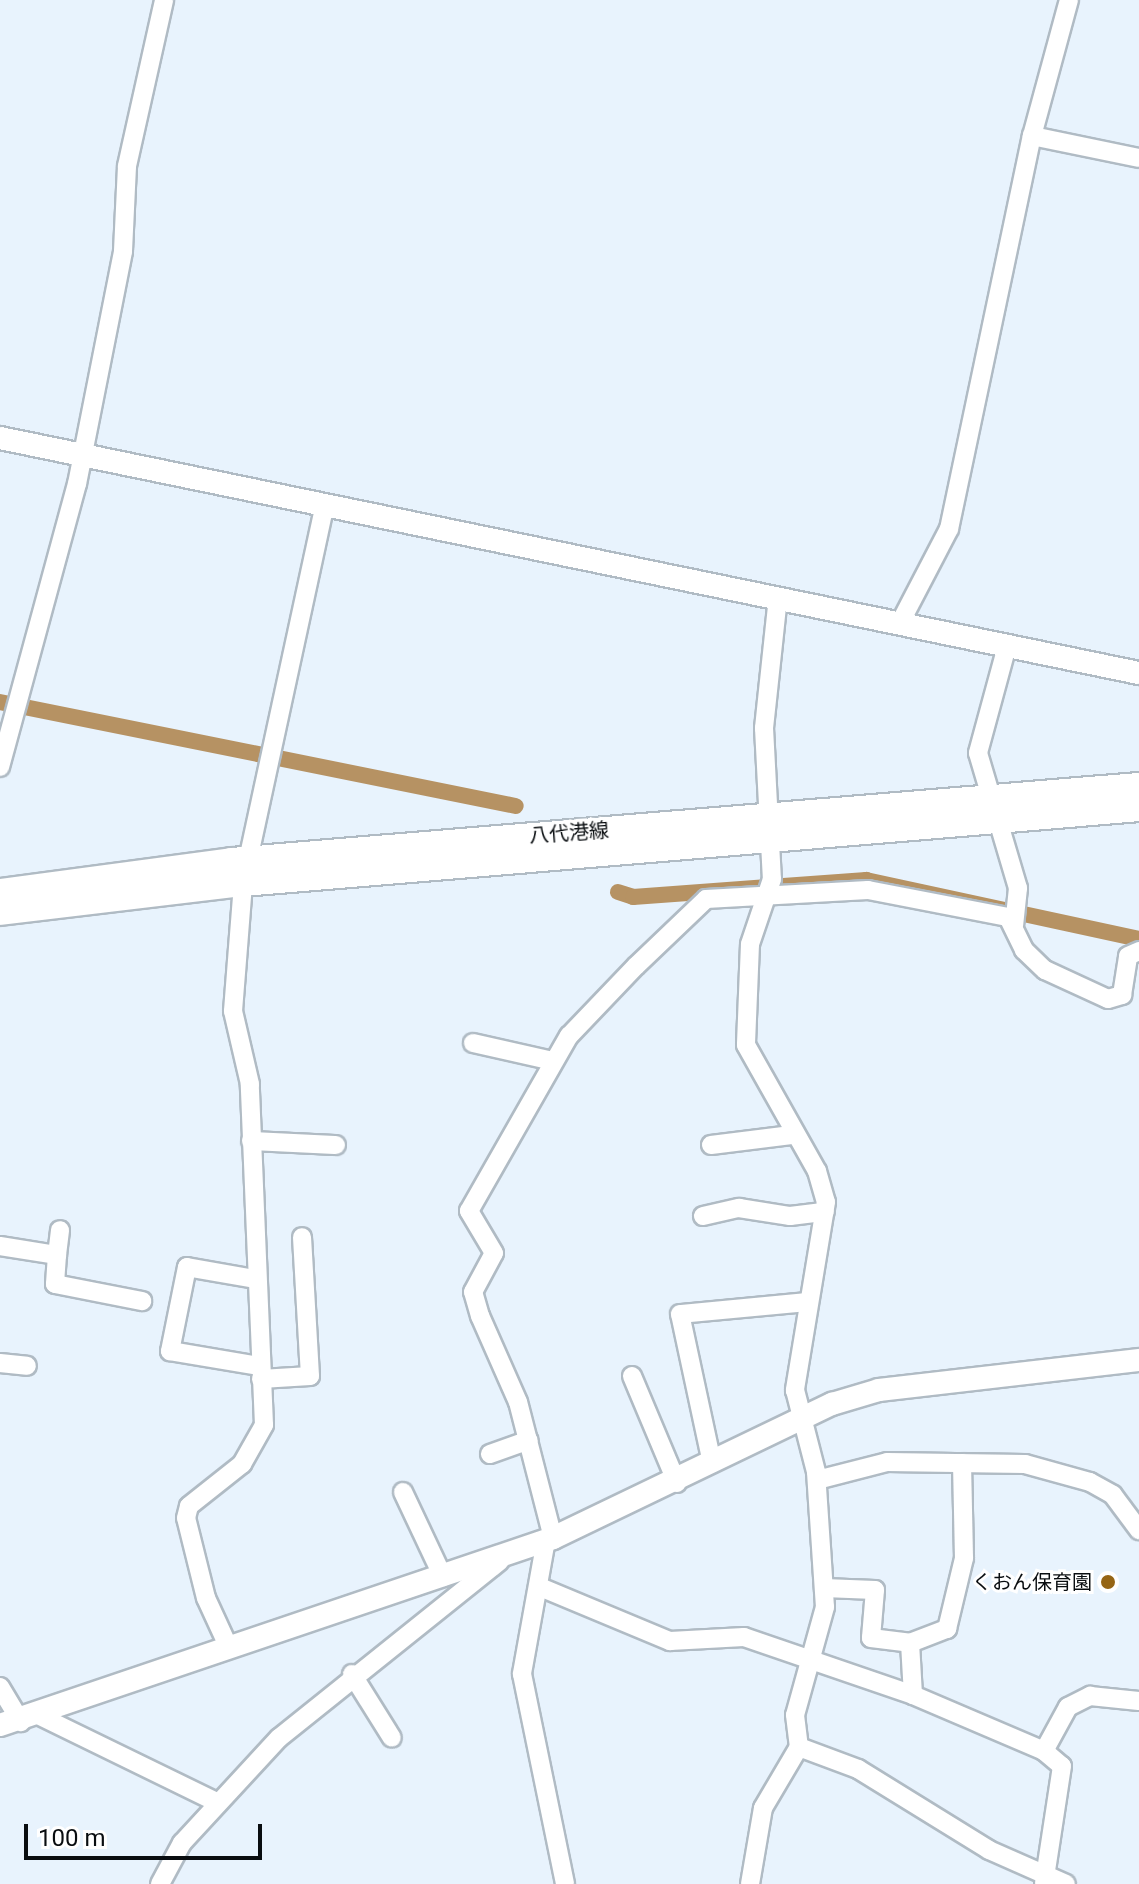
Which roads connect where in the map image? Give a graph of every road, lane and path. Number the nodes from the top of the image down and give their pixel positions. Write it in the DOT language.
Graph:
graph roads {
  1 [pos="164,0"];
  2 [pos="1069,0"];
  3 [pos="1032,136"];
  4 [pos="1139,158"];
  5 [pos="0,438"];
  6 [pos="79,454"];
  7 [pos="324,507"];
  8 [pos="778,597"];
  9 [pos="900,623"];
  10 [pos="1007,646"];
  11 [pos="1139,673"];
  12 [pos="0,767"];
  13 [pos="1139,786"];
  14 [pos="994,808"];
  15 [pos="1139,808"];
  16 [pos="769,827"];
  17 [pos="246,871"];
  18 [pos="767,890"];
  19 [pos="0,892"];
  20 [pos="0,912"];
  21 [pos="1014,924"];
  22 [pos="1139,951"];
  23 [pos="473,1043"];
  24 [pos="553,1061"];
  25 [pos="791,1135"];
  26 [pos="251,1141"];
  27 [pos="336,1145"];
  28 [pos="711,1145"];
  29 [pos="825,1212"];
  30 [pos="703,1216"];
  31 [pos="60,1230"];
  32 [pos="302,1237"];
  33 [pos="0,1246"];
  34 [pos="57,1255"];
  35 [pos="255,1279"];
  36 [pos="142,1301"];
  37 [pos="806,1302"];
  38 [pos="1139,1360"];
  39 [pos="0,1363"];
  40 [pos="27,1366"];
  41 [pos="261,1373"];
  42 [pos="632,1376"];
  43 [pos="802,1417"];
  44 [pos="529,1440"];
  45 [pos="490,1454"];
  46 [pos="712,1463"];
  47 [pos="962,1463"];
  48 [pos="817,1480"];
  49 [pos="677,1483"];
  50 [pos="403,1492"];
  51 [pos="1139,1530"];
  52 [pos="550,1539"];
  53 [pos="512,1552"];
  54 [pos="443,1577"];
  55 [pos="540,1587"];
  56 [pos="824,1588"];
  57 [pos="910,1643"];
  58 [pos="229,1648"];
  59 [pos="810,1660"];
  60 [pos="352,1674"];
  61 [pos="0,1687"];
  62 [pos="913,1695"];
  63 [pos="1139,1701"];
  64 [pos="20,1721"];
  65 [pos="392,1738"];
  66 [pos="799,1747"];
  67 [pos="1044,1751"];
  68 [pos="216,1802"];
  69 [pos="1044,1880"];
  70 [pos="160,1884"];
  71 [pos="565,1884"];
  72 [pos="750,1884"];
  73 [pos="1066,1884"];
  1 -- 6 [label="street"];
  2 -- 3 [label="street"];
  3 -- 4 [label="street"];
  3 -- 9 [label="street"];
  5 -- 6 [label="street"];
  6 -- 7 [label="street"];
  6 -- 12 [label="street"];
  7 -- 8 [label="street"];
  7 -- 17 [label="street"];
  8 -- 9 [label="street"];
  8 -- 16 [label="street"];
  9 -- 10 [label="street"];
  10 -- 11 [label="street"];
  10 -- 14 [label="street"];
  13 -- 14 [label="main road, 八代港線"];
  14 -- 15 [label="main road, 八代港線"];
  14 -- 16 [label="main road, 八代港線"];
  14 -- 21 [label="street"];
  16 -- 17 [label="main road, 八代港線"];
  16 -- 18 [label="street"];
  17 -- 19 [label="main road, 八代港線"];
  17 -- 20 [label="main road, 八代港線"];
  17 -- 26 [label="street"];
  18 -- 21 [label="street"];
  18 -- 24 [label="street"];
  18 -- 25 [label="street"];
  21 -- 22 [label="street"];
  23 -- 24 [label="street"];
  24 -- 44 [label="street"];
  25 -- 28 [label="street"];
  25 -- 29 [label="street"];
  26 -- 27 [label="street"];
  26 -- 35 [label="street"];
  29 -- 30 [label="street"];
  29 -- 37 [label="street"];
  31 -- 34 [label="street"];
  32 -- 41 [label="street"];
  33 -- 34 [label="street"];
  34 -- 36 [label="street"];
  35 -- 41 [label="street"];
  35 -- 41 [label="street"];
  37 -- 43 [label="street"];
  37 -- 46 [label="street"];
  38 -- 43 [label="street"];
  39 -- 40 [label="street"];
  41 -- 58 [label="street"];
  42 -- 49 [label="street"];
  43 -- 46 [label="street"];
  43 -- 48 [label="street"];
  44 -- 45 [label="street"];
  44 -- 52 [label="street"];
  46 -- 49 [label="street"];
  47 -- 48 [label="street"];
  47 -- 51 [label="street"];
  47 -- 57 [label="street"];
  48 -- 56 [label="street"];
  49 -- 52 [label="street"];
  50 -- 54 [label="street"];
  52 -- 53 [label="street"];
  52 -- 55 [label="street"];
  53 -- 54 [label="street"];
  53 -- 60 [label="street"];
  54 -- 58 [label="street"];
  55 -- 59 [label="street"];
  55 -- 71 [label="street"];
  56 -- 57 [label="street"];
  56 -- 59 [label="street"];
  57 -- 62 [label="street"];
  58 -- 64 [label="street"];
  59 -- 62 [label="street"];
  59 -- 66 [label="street"];
  60 -- 65 [label="street"];
  60 -- 68 [label="street"];
  61 -- 64 [label="street"];
  62 -- 67 [label="street"];
  63 -- 67 [label="street"];
  64 -- 68 [label="street"];
  66 -- 69 [label="street"];
  66 -- 72 [label="street"];
  67 -- 69 [label="street"];
  68 -- 70 [label="street"];
  69 -- 73 [label="street"];
}
